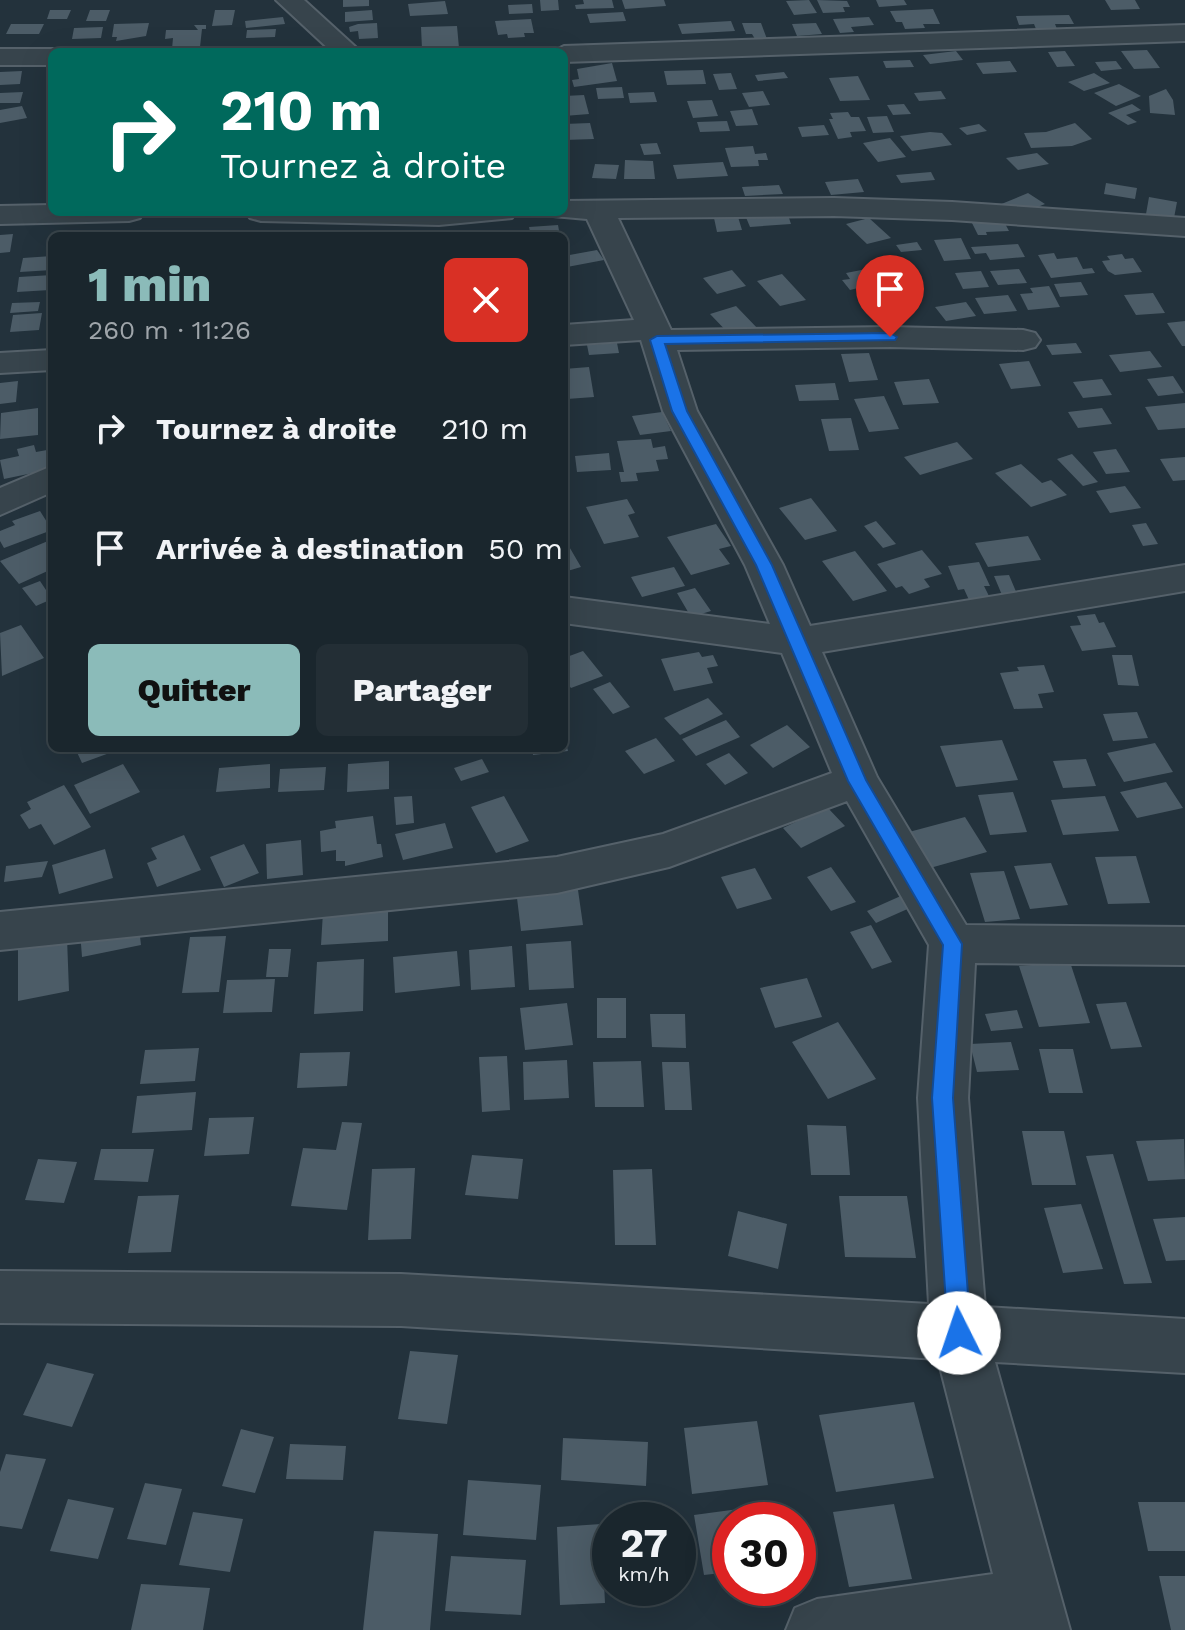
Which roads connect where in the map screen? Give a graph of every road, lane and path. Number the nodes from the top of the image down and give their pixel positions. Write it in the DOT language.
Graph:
graph roads {
  1 [pos="289,0"];
  2 [pos="1175,33"];
  3 [pos="343,48"];
  4 [pos="568,54"];
  5 [pos="0,57"];
  6 [pos="48,57"];
  7 [pos="581,209"];
  8 [pos="48,214"];
  9 [pos="0,215"];
  10 [pos="1185,227"];
  11 [pos="656,334"];
  12 [pos="568,335"];
  13 [pos="1023,340"];
  14 [pos="48,360"];
  15 [pos="0,363"];
  16 [pos="48,480"];
  17 [pos="0,503"];
  18 [pos="1185,578"];
  19 [pos="568,611"];
  20 [pos="800,642"];
  21 [pos="857,781"];
  22 [pos="0,931"];
  23 [pos="953,944"];
  24 [pos="1185,946"];
  25 [pos="0,1297"];
  26 [pos="959,1333"];
  27 [pos="1185,1346"];
  28 [pos="1035,1615"];
  29 [pos="817,1630"];
  1 -- 3 [label="street"];
  2 -- 4 [label="street"];
  5 -- 6 [label="street"];
  7 -- 10 [label="street"];
  7 -- 11 [label="street"];
  8 -- 9 [label="street"];
  11 -- 12 [label="street"];
  11 -- 13 [label="street"];
  11 -- 20 [label="street"];
  14 -- 15 [label="street"];
  16 -- 17 [label="street"];
  18 -- 20 [label="street"];
  19 -- 20 [label="street"];
  20 -- 21 [label="street"];
  21 -- 22 [label="street"];
  21 -- 23 [label="street"];
  23 -- 24 [label="street"];
  23 -- 26 [label="street"];
  25 -- 26 [label="street"];
  26 -- 27 [label="street"];
  26 -- 28 [label="street"];
  28 -- 29 [label="street"];
}
